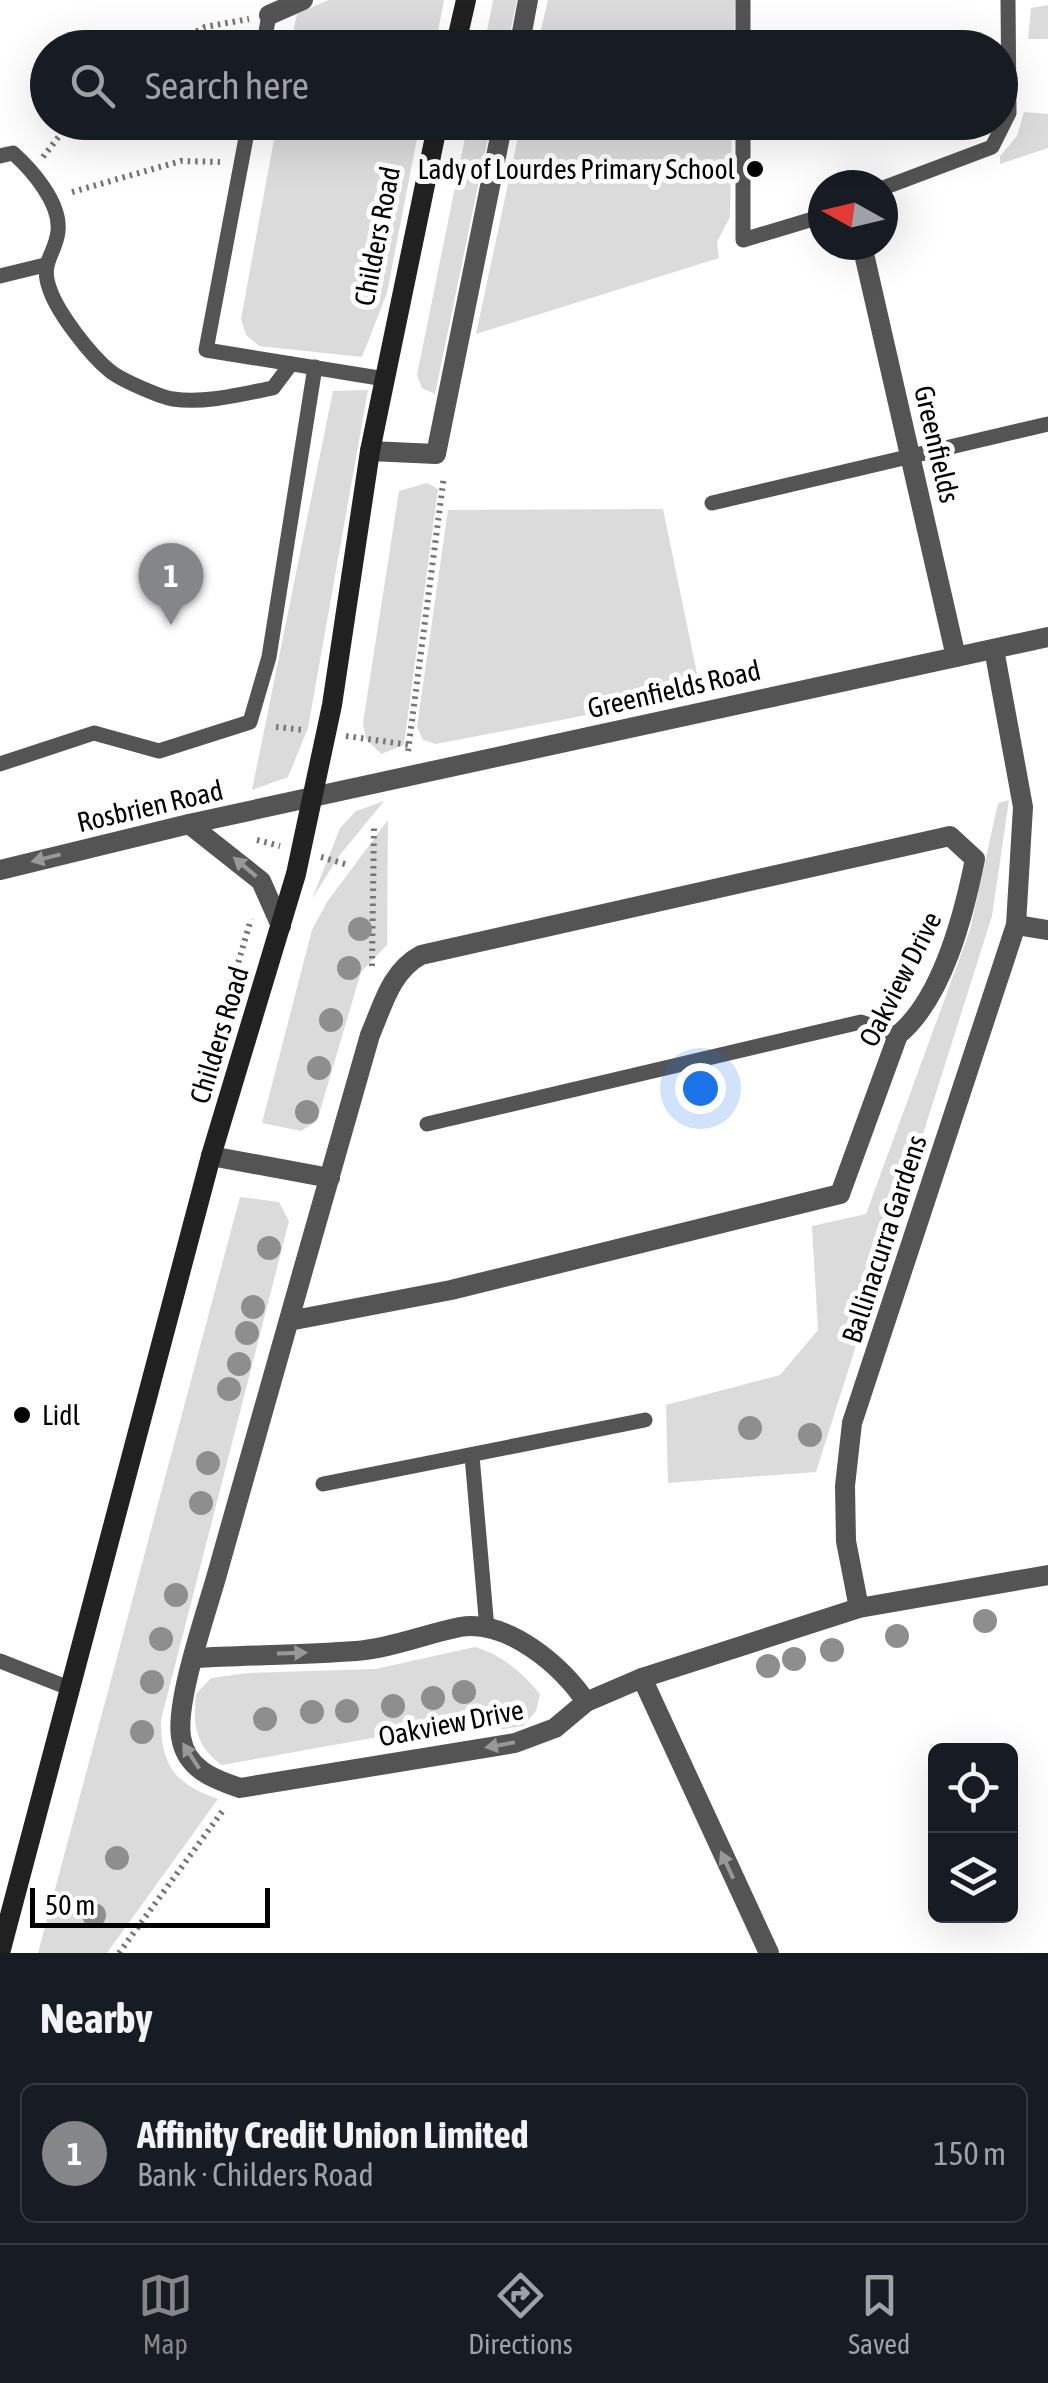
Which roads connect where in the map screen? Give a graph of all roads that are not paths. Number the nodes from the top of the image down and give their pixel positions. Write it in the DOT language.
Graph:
graph roads {
  1 [pos="303,0"];
  2 [pos="466,0"];
  3 [pos="528,0"];
  4 [pos="743,0"];
  5 [pos="1008,0"];
  6 [pos="270,15"];
  7 [pos="267,30"];
  8 [pos="459,30"];
  9 [pos="522,30"];
  10 [pos="743,30"];
  11 [pos="1008,30"];
  12 [pos="246,140"];
  13 [pos="434,140"];
  14 [pos="500,140"];
  15 [pos="743,140"];
  16 [pos="996,140"];
  17 [pos="0,156"];
  18 [pos="898,182"];
  19 [pos="808,221"];
  20 [pos="866,260"];
  21 [pos="45,265"];
  22 [pos="0,276"];
  23 [pos="291,364"];
  24 [pos="315,367"];
  25 [pos="385,379"];
  26 [pos="1048,424"];
  27 [pos="370,450"];
  28 [pos="913,458"];
  29 [pos="712,503"];
  30 [pos="1048,636"];
  31 [pos="994,649"];
  32 [pos="956,656"];
  33 [pos="0,764"];
  34 [pos="312,798"];
  35 [pos="189,824"];
  36 [pos="0,870"];
  37 [pos="1016,925"];
  38 [pos="281,926"];
  39 [pos="1048,930"];
  40 [pos="898,1035"];
  41 [pos="427,1124"];
  42 [pos="211,1156"];
  43 [pos="330,1178"];
  44 [pos="288,1320"];
  45 [pos="645,1420"];
  46 [pos="472,1456"];
  47 [pos="323,1484"];
  48 [pos="1048,1575"];
  49 [pos="859,1608"];
  50 [pos="488,1629"];
  51 [pos="194,1658"];
  52 [pos="0,1661"];
  53 [pos="642,1678"];
  54 [pos="70,1688"];
  55 [pos="586,1702"];
  56 [pos="0,1953"];
  57 [pos="769,1953"];
  1 -- 6 [label="street"];
  2 -- 8 [label="main road"];
  3 -- 9 [label="street"];
  4 -- 10 [label="lane"];
  5 -- 11 [label="lane"];
  6 -- 7 [label="lane"];
  12 -- 23 [label="lane"];
  13 -- 25 [label="main road, Childers Road"];
  14 -- 27 [label="street"];
  15 -- 19 [label="lane"];
  16 -- 18 [label="lane"];
  17 -- 21 [label="lane"];
  20 -- 28 [label="street, Greenfields"];
  21 -- 22 [label="lane"];
  21 -- 23 [label="lane"];
  23 -- 24 [label="lane"];
  24 -- 25 [label="lane"];
  24 -- 33 [label="lane"];
  25 -- 27 [label="main road, Childers Road"];
  26 -- 28 [label="lane"];
  27 -- 34 [label="main road, Childers Road"];
  28 -- 29 [label="lane"];
  28 -- 32 [label="street, Greenfields"];
  30 -- 31 [label="street, Greenfields Road"];
  31 -- 32 [label="street, Greenfields Road"];
  31 -- 37 [label="street, Ballinacurra Gardens"];
  32 -- 34 [label="street, Greenfields Road"];
  34 -- 35 [label="street, Rosbrien Road"];
  34 -- 38 [label="main road, Childers Road"];
  35 -- 36 [label="street, Rosbrien Road, one-way"];
  38 -- 35 [label="street, one-way"];
  37 -- 39 [label="street"];
  37 -- 49 [label="street, Ballinacurra Gardens"];
  38 -- 42 [label="main road, Childers Road"];
  40 -- 41 [label="lane"];
  40 -- 43 [label="street, Oakview Drive"];
  40 -- 44 [label="street, Oakview Drive"];
  42 -- 43 [label="street"];
  42 -- 54 [label="main road, Childers Road"];
  43 -- 44 [label="street, Oakview Drive"];
  44 -- 51 [label="street, Oakview Drive"];
  45 -- 46 [label="lane"];
  46 -- 47 [label="lane"];
  46 -- 50 [label="lane"];
  48 -- 49 [label="street"];
  49 -- 53 [label="street"];
  51 -- 50 [label="street, one-way"];
  50 -- 55 [label="street"];
  55 -- 51 [label="street, Oakview Drive, one-way"];
  52 -- 54 [label="lane"];
  53 -- 55 [label="street"];
  57 -- 53 [label="street, one-way"];
  54 -- 56 [label="main road, Childers Road"];
}
